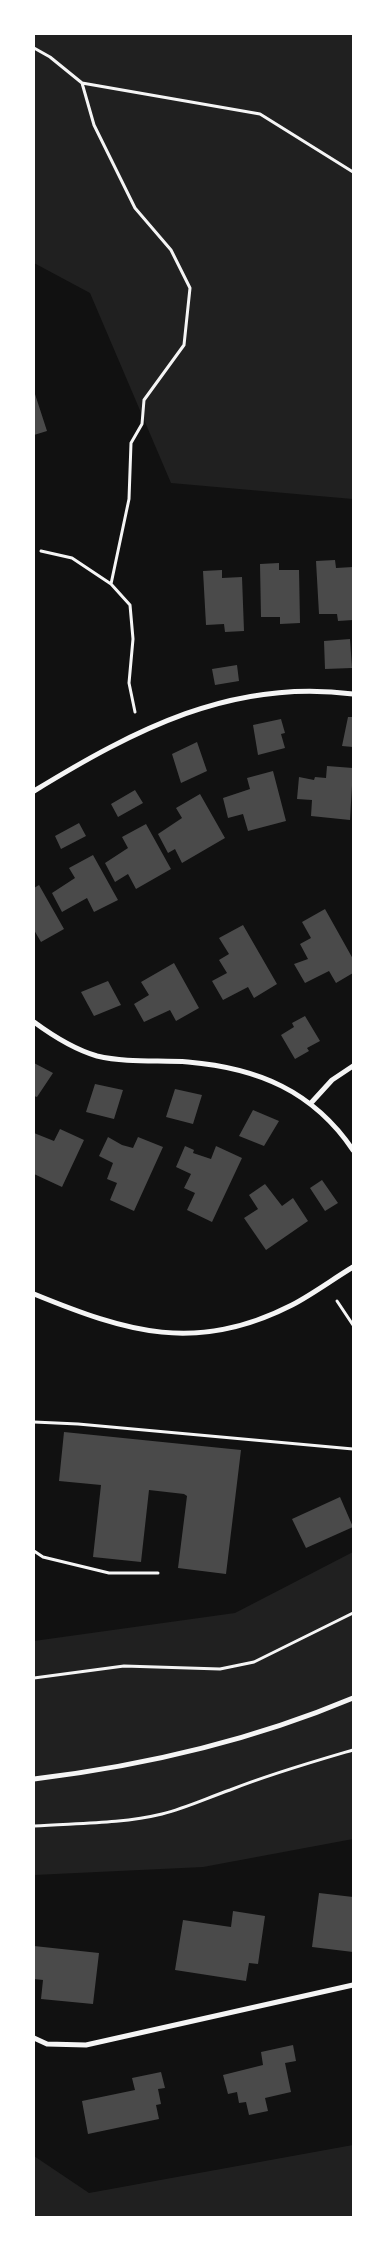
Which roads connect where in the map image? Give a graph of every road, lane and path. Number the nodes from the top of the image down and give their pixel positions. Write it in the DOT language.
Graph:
graph roads {
  1 [pos="34,48"];
  2 [pos="82,82"];
  3 [pos="353,172"];
  4 [pos="40,551"];
  5 [pos="111,584"];
  6 [pos="353,694"];
  7 [pos="138,732"];
  8 [pos="34,791"];
  9 [pos="34,1022"];
  10 [pos="353,1066"];
  11 [pos="311,1102"];
  12 [pos="353,1150"];
  13 [pos="353,1267"];
  14 [pos="326,1284"];
  15 [pos="34,1294"];
  16 [pos="353,1325"];
  17 [pos="34,1422"];
  18 [pos="353,1449"];
  19 [pos="34,1551"];
  20 [pos="158,1573"];
  21 [pos="353,1613"];
  22 [pos="34,1678"];
  23 [pos="353,1698"];
  24 [pos="353,1750"];
  25 [pos="34,1779"];
  26 [pos="34,1826"];
  27 [pos="353,1985"];
  28 [pos="34,2038"];
  1 -- 2 [label="path"];
  2 -- 3 [label="path"];
  2 -- 5 [label="path"];
  4 -- 5 [label="path"];
  5 -- 7 [label="path"];
  6 -- 7 [label="street"];
  7 -- 8 [label="street"];
  9 -- 11 [label="street"];
  10 -- 11 [label="street"];
  11 -- 12 [label="street"];
  13 -- 14 [label="street"];
  14 -- 15 [label="street"];
  14 -- 16 [label="path"];
  17 -- 18 [label="path"];
  19 -- 20 [label="path"];
  21 -- 22 [label="path"];
  23 -- 25 [label="street"];
  24 -- 26 [label="path"];
  27 -- 28 [label="street"];
}
